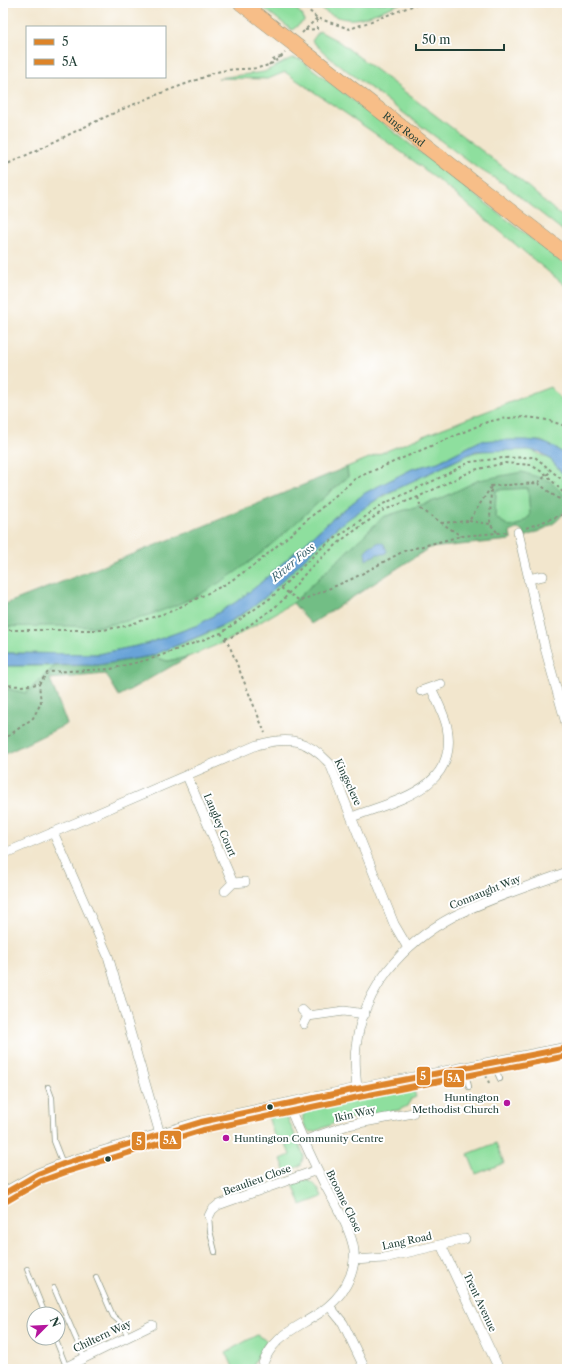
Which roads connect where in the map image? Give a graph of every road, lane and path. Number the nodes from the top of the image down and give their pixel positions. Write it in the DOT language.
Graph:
graph roads {
  1 [pos="241,3"];
  2 [pos="301,3"];
  3 [pos="420,3"];
  4 [pos="317,18"];
  5 [pos="281,57"];
  6 [pos="3,166"];
  7 [pos="567,255"];
  8 [pos="567,427"];
  9 [pos="551,471"];
  10 [pos="546,475"];
  11 [pos="538,484"];
  12 [pos="567,484"];
  13 [pos="491,486"];
  14 [pos="418,497"];
  15 [pos="567,497"];
  16 [pos="567,501"];
  17 [pos="567,513"];
  18 [pos="469,521"];
  19 [pos="441,523"];
  20 [pos="490,524"];
  21 [pos="497,532"];
  22 [pos="518,532"];
  23 [pos="460,536"];
  24 [pos="543,576"];
  25 [pos="528,579"];
  26 [pos="281,588"];
  27 [pos="289,593"];
  28 [pos="3,630"];
  29 [pos="221,633"];
  30 [pos="224,638"];
  31 [pos="39,684"];
  32 [pos="442,684"];
  33 [pos="3,685"];
  34 [pos="431,688"];
  35 [pos="422,691"];
  36 [pos="567,726"];
  37 [pos="3,740"];
  38 [pos="269,742"];
  39 [pos="188,776"];
  40 [pos="352,817"];
  41 [pos="54,832"];
  42 [pos="3,854"];
  43 [pos="566,872"];
  44 [pos="245,882"];
  45 [pos="233,883"];
  46 [pos="225,891"];
  47 [pos="408,948"];
  48 [pos="365,1014"];
  49 [pos="305,1017"];
  50 [pos="567,1048"];
  51 [pos="492,1063"];
  52 [pos="465,1068"];
  53 [pos="500,1079"];
  54 [pos="48,1087"];
  55 [pos="469,1087"];
  56 [pos="357,1089"];
  57 [pos="288,1103"];
  58 [pos="413,1113"];
  59 [pos="160,1134"];
  60 [pos="303,1141"];
  61 [pos="63,1164"];
  62 [pos="317,1170"];
  63 [pos="3,1194"];
  64 [pos="209,1216"];
  65 [pos="465,1239"];
  66 [pos="441,1245"];
  67 [pos="215,1252"];
  68 [pos="354,1260"];
  69 [pos="27,1269"];
  70 [pos="96,1276"];
  71 [pos="54,1288"];
  72 [pos="42,1306"];
  73 [pos="329,1306"];
  74 [pos="152,1325"];
  75 [pos="128,1336"];
  76 [pos="57,1346"];
  77 [pos="84,1357"];
  78 [pos="64,1367"];
  79 [pos="262,1369"];
  80 [pos="366,1369"];
  81 [pos="499,1369"];
  1 -- 7 [label="highway, Ring Road"];
  2 -- 4 [label="path"];
  3 -- 4 [label="path"];
  4 -- 4 [label="path"];
  5 -- 6 [label="path"];
  8 -- 28 [label="path"];
  9 -- 10 [label="path"];
  9 -- 12 [label="path"];
  9 -- 26 [label="path"];
  10 -- 11 [label="path"];
  10 -- 14 [label="path"];
  10 -- 15 [label="path"];
  11 -- 13 [label="path"];
  11 -- 16 [label="path"];
  13 -- 18 [label="path"];
  13 -- 20 [label="path"];
  14 -- 19 [label="path"];
  14 -- 27 [label="path"];
  17 -- 22 [label="path"];
  18 -- 19 [label="path"];
  18 -- 20 [label="path"];
  19 -- 23 [label="path"];
  20 -- 21 [label="path"];
  21 -- 22 [label="path"];
  21 -- 23 [label="path"];
  22 -- 25 [label="street"];
  23 -- 27 [label="path"];
  24 -- 25 [label="street"];
  25 -- 36 [label="street"];
  26 -- 27 [label="path"];
  26 -- 29 [label="path"];
  27 -- 30 [label="path"];
  29 -- 30 [label="path"];
  29 -- 31 [label="path"];
  30 -- 38 [label="path"];
  31 -- 33 [label="path"];
  31 -- 37 [label="path"];
  32 -- 34 [label="street"];
  34 -- 35 [label="street"];
  34 -- 40 [label="street"];
  38 -- 39 [label="street, Kingsclere"];
  38 -- 40 [label="street, Kingsclere"];
  39 -- 41 [label="street, Kingsclere"];
  39 -- 45 [label="street, Langley Court"];
  40 -- 47 [label="street, Kingsclere"];
  41 -- 42 [label="street, Kingsclere"];
  41 -- 59 [label="street"];
  43 -- 47 [label="street, Connaught Way"];
  44 -- 45 [label="street"];
  45 -- 46 [label="street"];
  47 -- 48 [label="street, Connaught Way"];
  48 -- 49 [label="street"];
  48 -- 56 [label="street, Connaught Way"];
  50 -- 51 [label="street"];
  51 -- 52 [label="street"];
  51 -- 53 [label="lane"];
  52 -- 55 [label="lane"];
  52 -- 56 [label="street"];
  54 -- 61 [label="lane"];
  56 -- 57 [label="street"];
  57 -- 59 [label="street"];
  57 -- 60 [label="street, Broome Close"];
  58 -- 60 [label="street, Ikin Way"];
  59 -- 61 [label="street"];
  60 -- 62 [label="street, Broome Close"];
  61 -- 63 [label="street"];
  62 -- 64 [label="street, Beaulieu Close"];
  62 -- 68 [label="street, Broome Close"];
  64 -- 67 [label="lane"];
  65 -- 66 [label="street, Lang Road"];
  66 -- 68 [label="street, Lang Road"];
  66 -- 81 [label="street, Trent Avenue"];
  68 -- 73 [label="street, Broome Close"];
  69 -- 72 [label="lane"];
  70 -- 75 [label="lane"];
  71 -- 77 [label="lane"];
  73 -- 79 [label="street, Broome Close"];
  73 -- 80 [label="street"];
  74 -- 75 [label="street, Chiltern Way"];
  75 -- 77 [label="street, Chiltern Way"];
  76 -- 78 [label="lane"];
  77 -- 78 [label="street, Chiltern Way"];
}
